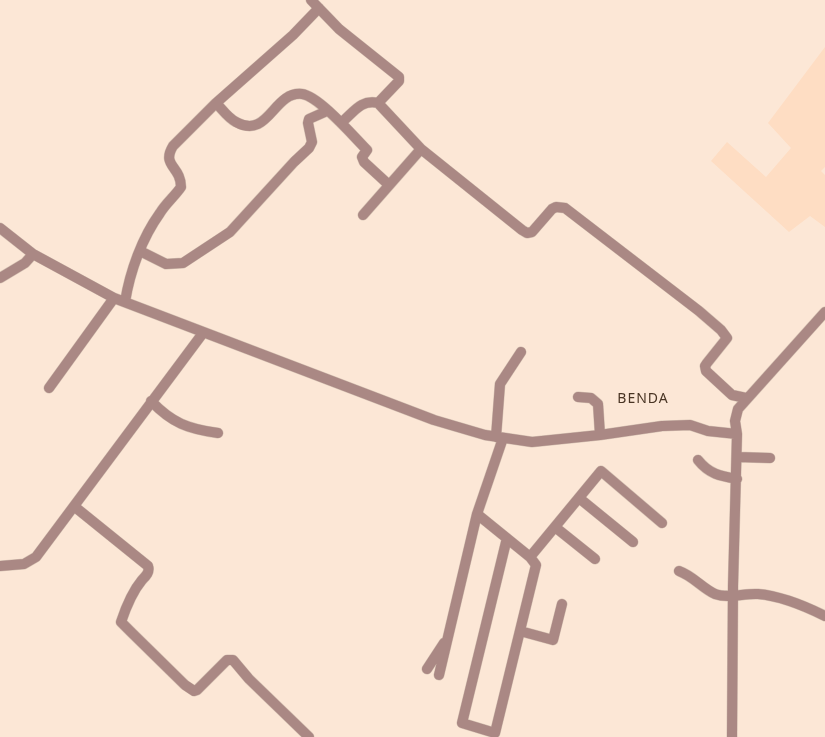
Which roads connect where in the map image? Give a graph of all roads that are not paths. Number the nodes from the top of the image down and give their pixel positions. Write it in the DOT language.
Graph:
graph roads {
  1 [pos="312,0"];
  2 [pos="319,8"];
  3 [pos="216,103"];
  4 [pos="378,103"];
  5 [pos="327,111"];
  6 [pos="341,123"];
  7 [pos="421,148"];
  8 [pos="389,185"];
  9 [pos="363,215"];
  10 [pos="0,228"];
  11 [pos="140,251"];
  12 [pos="33,254"];
  13 [pos="0,278"];
  14 [pos="114,298"];
  15 [pos="125,302"];
  16 [pos="825,312"];
  17 [pos="203,333"];
  18 [pos="521,352"];
  19 [pos="49,388"];
  20 [pos="578,397"];
  21 [pos="746,398"];
  22 [pos="151,401"];
  23 [pos="218,433"];
  24 [pos="737,434"];
  25 [pos="600,435"];
  26 [pos="500,437"];
  27 [pos="737,457"];
  28 [pos="770,458"];
  29 [pos="698,460"];
  30 [pos="736,479"];
  31 [pos="579,498"];
  32 [pos="75,506"];
  33 [pos="477,514"];
  34 [pos="662,523"];
  35 [pos="555,527"];
  36 [pos="507,538"];
  37 [pos="633,542"];
  38 [pos="530,557"];
  39 [pos="595,559"];
  40 [pos="0,566"];
  41 [pos="679,571"];
  42 [pos="733,596"];
  43 [pos="562,604"];
  44 [pos="825,616"];
  45 [pos="520,631"];
  46 [pos="448,638"];
  47 [pos="427,668"];
  48 [pos="439,675"];
  49 [pos="310,737"];
  50 [pos="732,737"];
  1 -- 2 [label="street"];
  2 -- 3 [label="street"];
  2 -- 4 [label="street"];
  3 -- 5 [label="street"];
  3 -- 11 [label="street"];
  4 -- 6 [label="street"];
  4 -- 7 [label="street"];
  5 -- 6 [label="street"];
  5 -- 11 [label="street"];
  6 -- 8 [label="street"];
  7 -- 8 [label="street"];
  7 -- 21 [label="street"];
  8 -- 9 [label="street"];
  10 -- 12 [label="street"];
  11 -- 15 [label="street"];
  12 -- 13 [label="street"];
  12 -- 14 [label="street"];
  14 -- 15 [label="street"];
  14 -- 19 [label="street"];
  15 -- 17 [label="street"];
  16 -- 21 [label="street"];
  17 -- 22 [label="street"];
  17 -- 26 [label="street"];
  18 -- 26 [label="street"];
  20 -- 25 [label="street"];
  21 -- 24 [label="street"];
  22 -- 23 [label="street"];
  22 -- 32 [label="street"];
  24 -- 25 [label="street"];
  24 -- 27 [label="street"];
  25 -- 26 [label="street"];
  26 -- 33 [label="street"];
  27 -- 28 [label="street"];
  27 -- 30 [label="street"];
  29 -- 30 [label="street"];
  30 -- 42 [label="street"];
  31 -- 34 [label="street"];
  31 -- 35 [label="street"];
  31 -- 37 [label="street"];
  32 -- 40 [label="street"];
  32 -- 49 [label="street"];
  33 -- 36 [label="street"];
  33 -- 46 [label="street"];
  35 -- 38 [label="street"];
  35 -- 39 [label="street"];
  36 -- 38 [label="street"];
  36 -- 45 [label="street"];
  38 -- 45 [label="street"];
  41 -- 42 [label="street"];
  42 -- 44 [label="street"];
  42 -- 50 [label="street"];
  43 -- 45 [label="street"];
  46 -- 47 [label="street"];
  46 -- 48 [label="street"];
}
